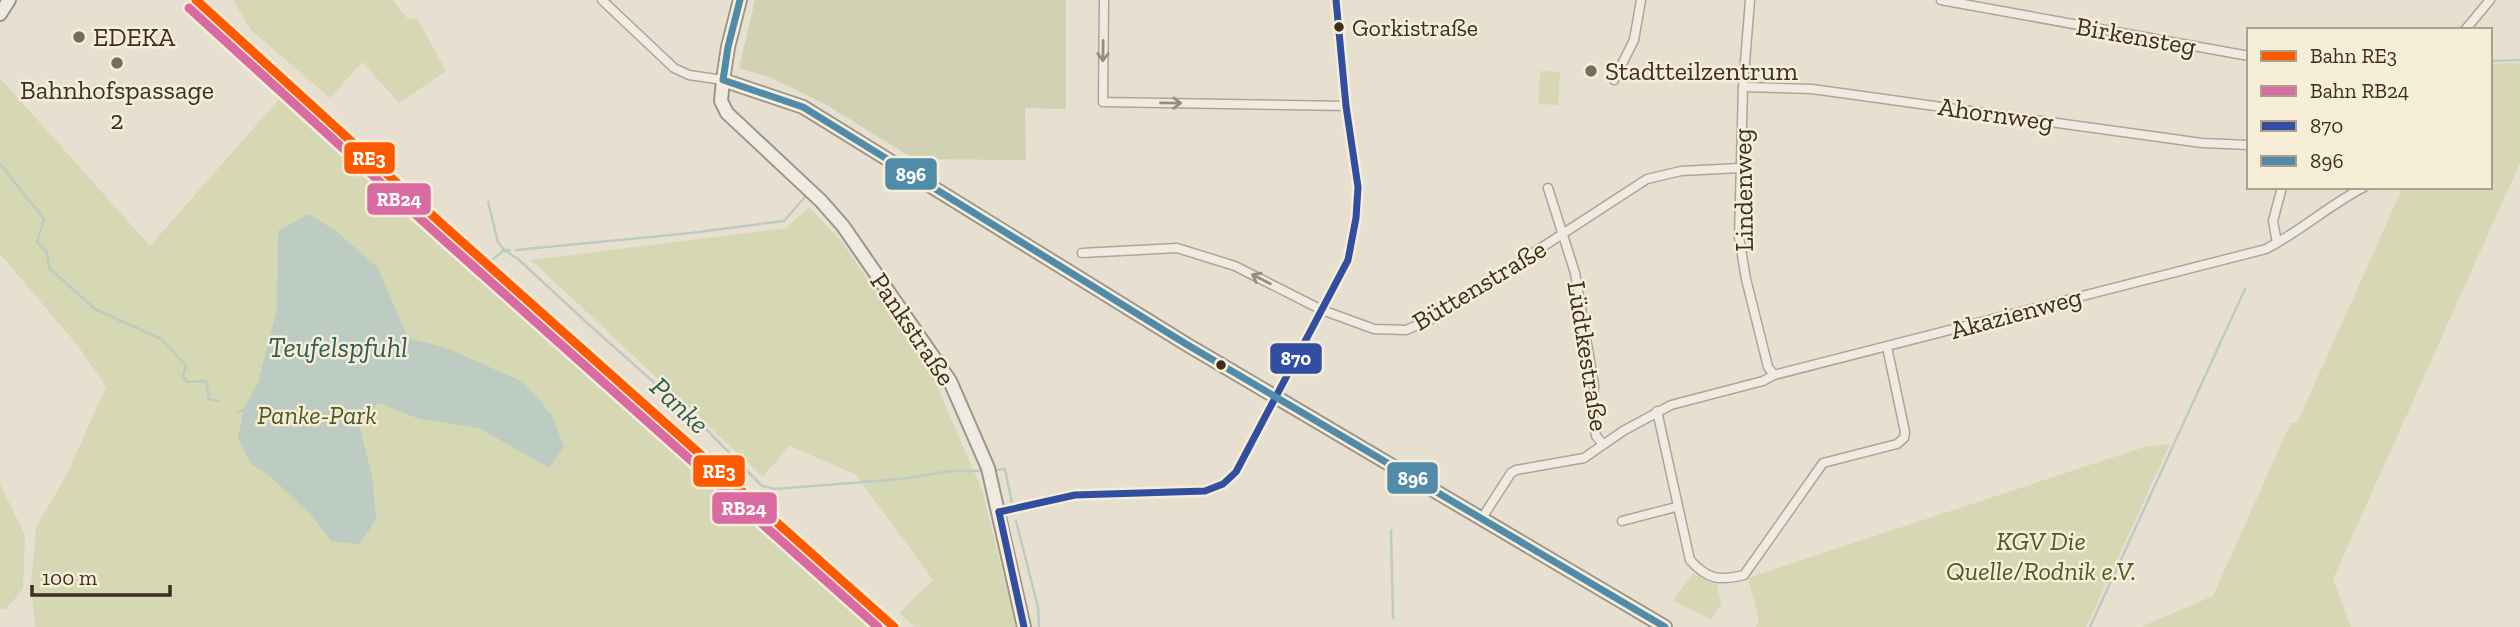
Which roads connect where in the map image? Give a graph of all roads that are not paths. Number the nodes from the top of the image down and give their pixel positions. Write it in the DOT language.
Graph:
graph roads {
  1 [pos="9,0"];
  2 [pos="602,0"];
  3 [pos="740,0"];
  4 [pos="1104,0"];
  5 [pos="1336,0"];
  6 [pos="1641,0"];
  7 [pos="1750,0"];
  8 [pos="1941,0"];
  9 [pos="2490,0"];
  10 [pos="0,14"];
  11 [pos="2467,28"];
  12 [pos="2247,57"];
  13 [pos="723,80"];
  14 [pos="1614,80"];
  15 [pos="1743,87"];
  16 [pos="1346,106"];
  17 [pos="2247,145"];
  18 [pos="1740,169"];
  19 [pos="1548,188"];
  20 [pos="2281,189"];
  21 [pos="2361,189"];
  22 [pos="1563,235"];
  23 [pos="2277,243"];
  24 [pos="1082,253"];
  25 [pos="1322,310"];
  26 [pos="1887,347"];
  27 [pos="1774,375"];
  28 [pos="1276,397"];
  29 [pos="1657,411"];
  30 [pos="1603,444"];
  31 [pos="1676,507"];
  32 [pos="999,512"];
  33 [pos="1482,518"];
  34 [pos="1622,521"];
  35 [pos="1024,627"];
  36 [pos="1665,627"];
  1 -- 10 [label="main road"];
  2 -- 13 [label="street"];
  3 -- 13 [label="main road, Pankstraße"];
  4 -- 16 [label="street, one-way"];
  5 -- 16 [label="street"];
  6 -- 14 [label="street"];
  7 -- 15 [label="street, Lindenweg"];
  8 -- 12 [label="street, Birkensteg"];
  9 -- 11 [label="street"];
  13 -- 28 [label="main road"];
  13 -- 32 [label="main road, Pankstraße"];
  15 -- 17 [label="street, Ahornweg"];
  15 -- 18 [label="street, Lindenweg"];
  16 -- 25 [label="street"];
  18 -- 22 [label="street, Büttenstraße"];
  18 -- 27 [label="street, Lindenweg"];
  19 -- 22 [label="street, Lüdtkestraße"];
  20 -- 23 [label="street"];
  21 -- 23 [label="street, Akazienweg"];
  22 -- 25 [label="street, Büttenstraße"];
  22 -- 30 [label="street, Lüdtkestraße"];
  23 -- 26 [label="street, Akazienweg"];
  25 -- 24 [label="street, Büttenstraße, one-way"];
  25 -- 28 [label="street"];
  26 -- 27 [label="street, Akazienweg"];
  26 -- 31 [label="street"];
  27 -- 29 [label="street, Akazienweg"];
  28 -- 32 [label="street"];
  28 -- 33 [label="main road"];
  29 -- 30 [label="street, Akazienweg"];
  29 -- 31 [label="street"];
  30 -- 33 [label="street, Akazienweg"];
  31 -- 34 [label="street"];
  32 -- 35 [label="main road, Pankstraße"];
  33 -- 36 [label="main road"];
}
